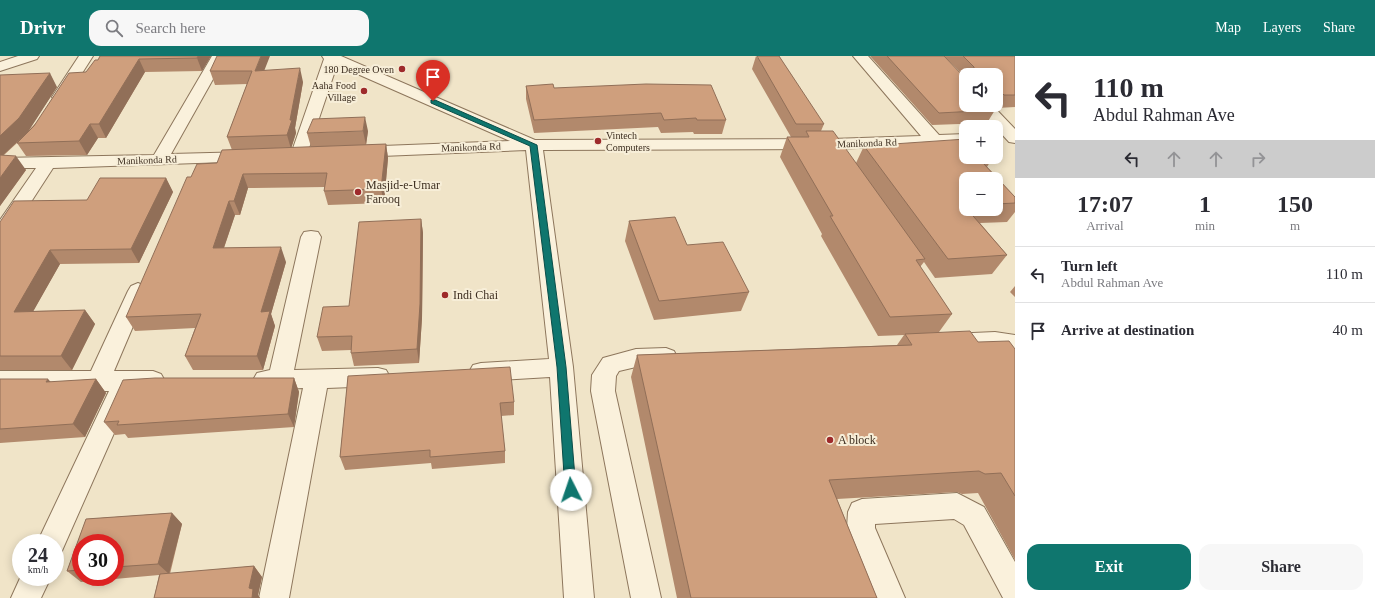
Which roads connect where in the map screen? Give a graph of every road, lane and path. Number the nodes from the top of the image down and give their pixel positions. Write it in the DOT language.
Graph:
graph roads {
  1 [pos="13,56"];
  2 [pos="32,56"];
  3 [pos="86,56"];
  4 [pos="220,56"];
  5 [pos="860,56"];
  6 [pos="331,57"];
  7 [pos="0,60"];
  8 [pos="0,67"];
  9 [pos="52,109"];
  10 [pos="989,112"];
  11 [pos="1003,138"];
  12 [pos="1015,138"];
  13 [pos="934,140"];
  14 [pos="959,143"];
  15 [pos="831,144"];
  16 [pos="534,145"];
  17 [pos="24,146"];
  18 [pos="340,153"];
  19 [pos="319,154"];
  20 [pos="284,155"];
  21 [pos="198,159"];
  22 [pos="159,160"];
  23 [pos="4,163"];
  24 [pos="48,164"];
  25 [pos="845,164"];
  26 [pos="188,180"];
  27 [pos="0,234"];
  28 [pos="311,237"];
  29 [pos="146,274"];
  30 [pos="932,344"];
  31 [pos="1015,344"];
  32 [pos="684,356"];
  33 [pos="561,367"];
  34 [pos="459,373"];
  35 [pos="396,376"];
  36 [pos="241,380"];
  37 [pos="280,380"];
  38 [pos="317,380"];
  39 [pos="0,381"];
  40 [pos="98,381"];
  41 [pos="125,381"];
  42 [pos="171,381"];
  43 [pos="55,534"];
  44 [pos="32,586"];
  45 [pos="1015,591"];
  46 [pos="26,598"];
  47 [pos="274,598"];
  48 [pos="579,598"];
  49 [pos="646,598"];
  50 [pos="890,598"];
  1 -- 7 [label="street"];
  2 -- 8 [label="street"];
  3 -- 9 [label="street"];
  4 -- 22 [label="street"];
  5 -- 13 [label="street"];
  6 -- 16 [label="street"];
  6 -- 20 [label="street"];
  10 -- 12 [label="street"];
  11 -- 12 [label="street"];
  13 -- 14 [label="street, Manikonda Rd"];
  13 -- 15 [label="street, Manikonda Rd"];
  15 -- 16 [label="street, Manikonda Rd"];
  15 -- 25 [label="street"];
  16 -- 18 [label="street, Manikonda Rd"];
  16 -- 33 [label="street"];
  17 -- 23 [label="street"];
  19 -- 20 [label="street, Manikonda Rd"];
  20 -- 21 [label="street, Manikonda Rd"];
  21 -- 22 [label="street, Manikonda Rd"];
  21 -- 26 [label="street"];
  22 -- 24 [label="street, Manikonda Rd"];
  23 -- 24 [label="street, Manikonda Rd"];
  24 -- 27 [label="street"];
  28 -- 37 [label="street"];
  29 -- 40 [label="street"];
  30 -- 31 [label="street"];
  32 -- 49 [label="street"];
  33 -- 34 [label="street"];
  33 -- 48 [label="street"];
  35 -- 38 [label="street"];
  36 -- 37 [label="street"];
  37 -- 38 [label="street"];
  38 -- 47 [label="street"];
  39 -- 40 [label="street"];
  40 -- 41 [label="street"];
  41 -- 42 [label="street"];
  41 -- 43 [label="street"];
  44 -- 46 [label="street"];
  45 -- 50 [label="street"];
}
